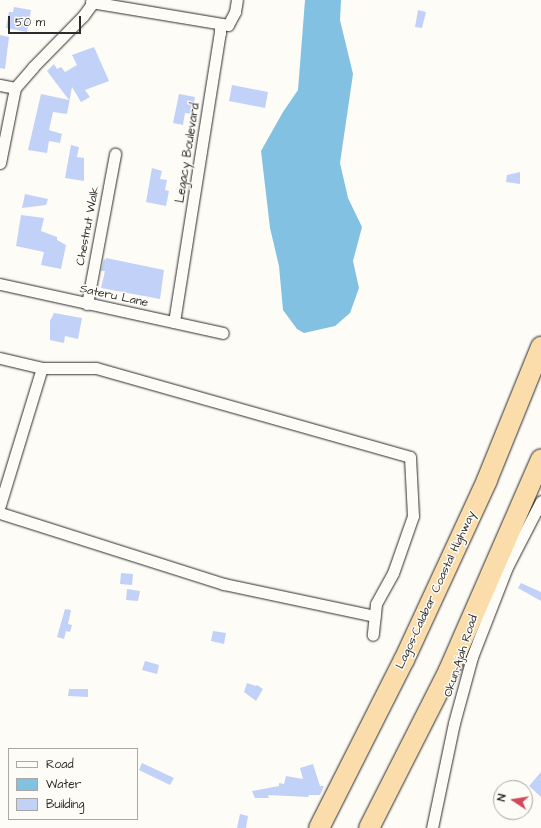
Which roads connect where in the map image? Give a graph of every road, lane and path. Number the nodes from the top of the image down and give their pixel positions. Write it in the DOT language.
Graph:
graph roads {
  1 [pos="237,0"];
  2 [pos="91,2"];
  3 [pos="220,24"];
  4 [pos="0,85"];
  5 [pos="15,88"];
  6 [pos="115,154"];
  7 [pos="0,163"];
  8 [pos="0,284"];
  9 [pos="87,304"];
  10 [pos="174,322"];
  11 [pos="223,333"];
  12 [pos="541,347"];
  13 [pos="0,358"];
  14 [pos="42,368"];
  15 [pos="541,460"];
  16 [pos="541,501"];
  17 [pos="0,505"];
  18 [pos="0,513"];
  19 [pos="375,616"];
  20 [pos="373,635"];
  21 [pos="318,828"];
  22 [pos="369,828"];
  23 [pos="432,828"];
  1 -- 3 [label="street"];
  2 -- 3 [label="street"];
  2 -- 5 [label="street"];
  3 -- 10 [label="street, Legacy Boulevard"];
  4 -- 5 [label="street"];
  5 -- 7 [label="street"];
  6 -- 9 [label="street, Chestnut Walk"];
  8 -- 9 [label="street, Sateru Lane"];
  9 -- 10 [label="street, Sateru Lane"];
  10 -- 11 [label="street, Sateru Lane"];
  12 -- 21 [label="highway, Lagos-Calabar Coastal Highway"];
  13 -- 14 [label="street"];
  14 -- 17 [label="street"];
  14 -- 19 [label="street"];
  15 -- 22 [label="highway"];
  16 -- 23 [label="street, Okun-Ajah Road"];
  18 -- 19 [label="street"];
  19 -- 20 [label="street"];
}
